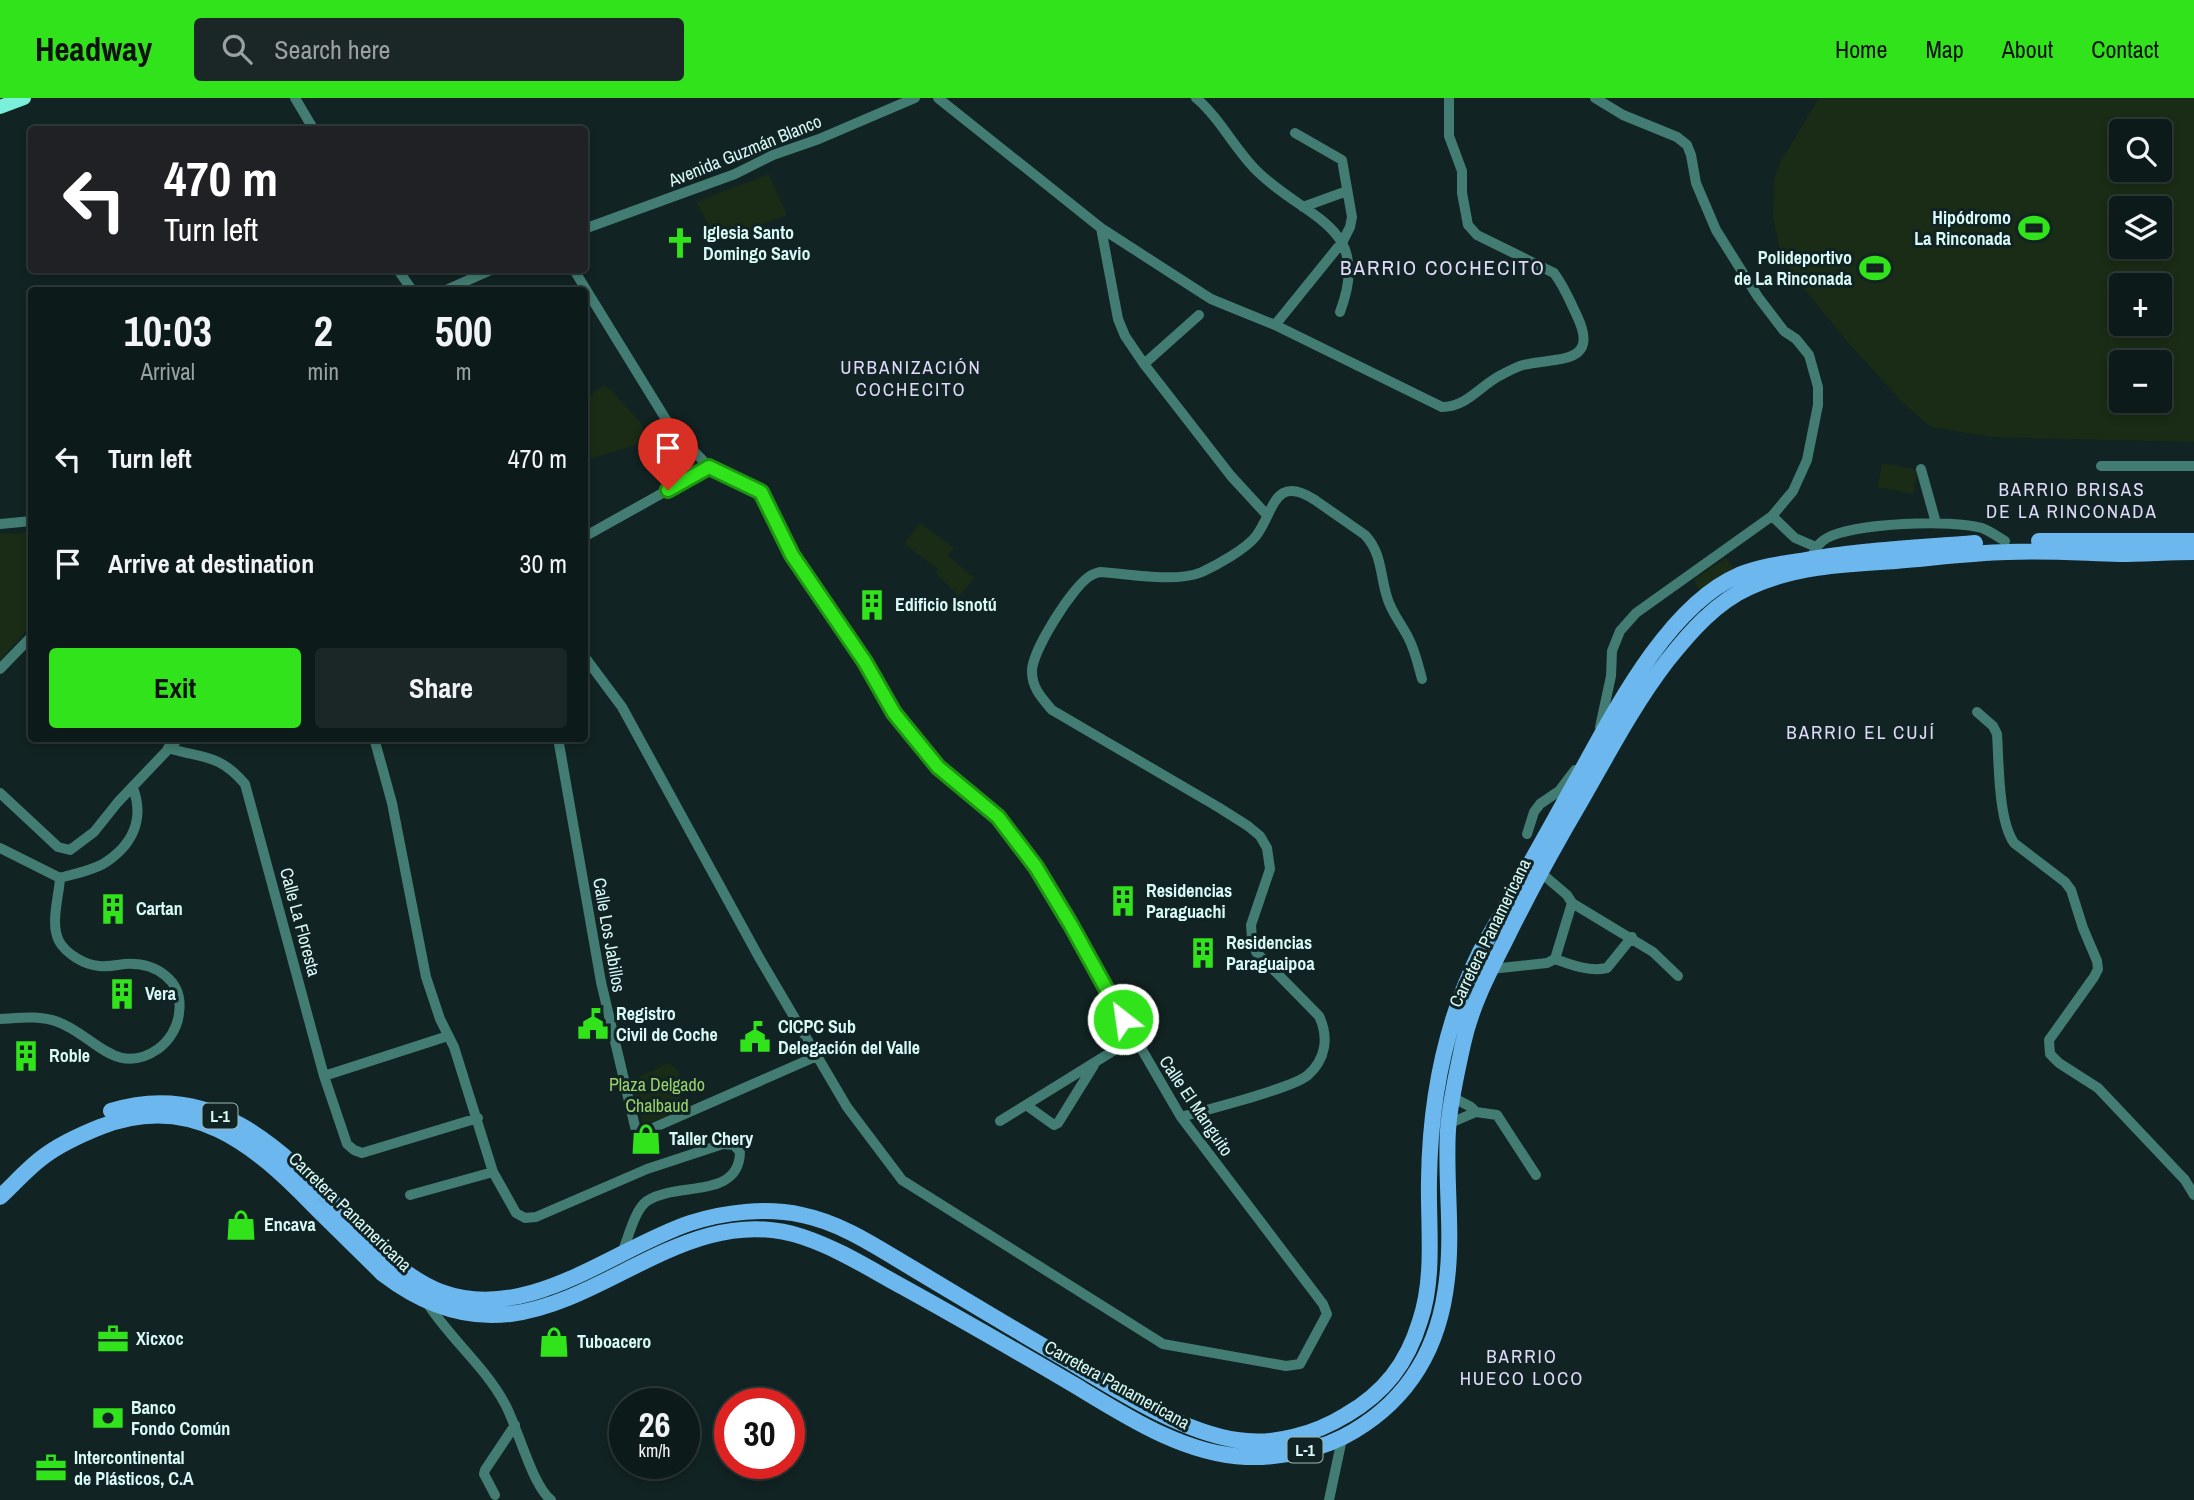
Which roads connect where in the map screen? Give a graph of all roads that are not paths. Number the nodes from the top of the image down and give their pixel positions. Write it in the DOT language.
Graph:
graph roads {
  1 [pos="24,98"];
  2 [pos="295,98"];
  3 [pos="915,98"];
  4 [pos="938,98"];
  5 [pos="1196,98"];
  6 [pos="1449,98"];
  7 [pos="1595,98"];
  8 [pos="0,107"];
  9 [pos="312,126"];
  10 [pos="1295,132"];
  11 [pos="1347,191"];
  12 [pos="1303,207"];
  13 [pos="588,228"];
  14 [pos="1101,228"];
  15 [pos="1343,241"];
  16 [pos="484,273"];
  17 [pos="453,287"];
  18 [pos="588,293"];
  19 [pos="1340,312"];
  20 [pos="1199,315"];
  21 [pos="1275,325"];
  22 [pos="1143,364"];
  23 [pos="2101,466"];
  24 [pos="2194,466"];
  25 [pos="709,467"];
  26 [pos="1921,469"];
  27 [pos="1266,514"];
  28 [pos="1772,516"];
  29 [pos="28,521"];
  30 [pos="1936,523"];
  31 [pos="0,524"];
  32 [pos="588,535"];
  33 [pos="2005,541"];
  34 [pos="2194,541"];
  35 [pos="2194,552"];
  36 [pos="1814,553"];
  37 [pos="28,640"];
  38 [pos="588,667"];
  39 [pos="0,669"];
  40 [pos="1422,679"];
  41 [pos="1977,712"];
  42 [pos="174,742"];
  43 [pos="375,742"];
  44 [pos="559,742"];
  45 [pos="168,748"];
  46 [pos="133,788"];
  47 [pos="0,793"];
  48 [pos="1563,794"];
  49 [pos="1527,834"];
  50 [pos="0,848"];
  51 [pos="1540,872"];
  52 [pos="61,878"];
  53 [pos="1572,903"];
  54 [pos="1632,937"];
  55 [pos="1555,959"];
  56 [pos="1491,969"];
  57 [pos="1678,976"];
  58 [pos="0,1019"];
  59 [pos="448,1036"];
  60 [pos="1134,1038"];
  61 [pos="817,1056"];
  62 [pos="1096,1062"];
  63 [pos="324,1076"];
  64 [pos="1452,1097"];
  65 [pos="1026,1105"];
  66 [pos="1476,1112"];
  67 [pos="1181,1117"];
  68 [pos="478,1118"];
  69 [pos="1000,1121"];
  70 [pos="1448,1124"];
  71 [pos="493,1172"];
  72 [pos="1536,1175"];
  73 [pos="0,1185"];
  74 [pos="410,1195"];
  75 [pos="2194,1195"];
  76 [pos="0,1197"];
  77 [pos="621,1255"];
  78 [pos="426,1301"];
  79 [pos="516,1425"];
  80 [pos="1342,1438"];
  81 [pos="495,1495"];
  82 [pos="548,1499"];
  83 [pos="1329,1500"];
  1 -- 8 [label="main road"];
  2 -- 9 [label="street"];
  3 -- 13 [label="street, Avenida Guzmán Blanco"];
  4 -- 14 [label="street"];
  5 -- 12 [label="street"];
  6 -- 21 [label="street"];
  7 -- 28 [label="street"];
  10 -- 11 [label="street"];
  11 -- 12 [label="street"];
  11 -- 15 [label="street"];
  12 -- 15 [label="street"];
  14 -- 21 [label="street"];
  14 -- 22 [label="street"];
  15 -- 19 [label="street"];
  15 -- 21 [label="street"];
  16 -- 17 [label="street"];
  18 -- 25 [label="street, Calle El Manguito"];
  20 -- 22 [label="street"];
  22 -- 27 [label="street"];
  23 -- 24 [label="street"];
  25 -- 32 [label="street"];
  25 -- 60 [label="street, Calle El Manguito"];
  26 -- 30 [label="street"];
  27 -- 40 [label="street"];
  27 -- 67 [label="street"];
  28 -- 36 [label="street"];
  28 -- 48 [label="street"];
  29 -- 31 [label="street"];
  30 -- 33 [label="street"];
  30 -- 36 [label="street"];
  33 -- 34 [label="main road, Carretera Panamericana / L-1"];
  33 -- 36 [label="main road, Carretera Panamericana / L-1"];
  35 -- 51 [label="main road, Carretera Panamericana / L-1"];
  36 -- 48 [label="main road, Carretera Panamericana / L-1"];
  37 -- 39 [label="street"];
  38 -- 61 [label="street"];
  41 -- 75 [label="street"];
  42 -- 45 [label="street"];
  43 -- 59 [label="street"];
  44 -- 61 [label="street, Calle Los Jabillos"];
  45 -- 46 [label="street"];
  45 -- 63 [label="street, Calle La Floresta"];
  46 -- 47 [label="street"];
  46 -- 52 [label="street"];
  48 -- 49 [label="street"];
  48 -- 77 [label="main road, Carretera Panamericana / L-1"];
  50 -- 52 [label="street"];
  51 -- 53 [label="street"];
  51 -- 56 [label="main road, Carretera Panamericana / L-1"];
  52 -- 58 [label="street"];
  53 -- 54 [label="street"];
  53 -- 55 [label="street"];
  54 -- 55 [label="street"];
  54 -- 57 [label="street"];
  55 -- 56 [label="street"];
  56 -- 64 [label="main road, Carretera Panamericana / L-1"];
  59 -- 63 [label="street"];
  59 -- 68 [label="street"];
  60 -- 62 [label="street"];
  60 -- 67 [label="street, Calle El Manguito"];
  61 -- 67 [label="street, Calle El Manguito"];
  62 -- 65 [label="street"];
  62 -- 65 [label="street"];
  63 -- 68 [label="street, Calle La Floresta"];
  64 -- 66 [label="street"];
  64 -- 70 [label="main road, Carretera Panamericana / L-1"];
  65 -- 69 [label="street"];
  66 -- 70 [label="street"];
  66 -- 72 [label="street"];
  68 -- 71 [label="street"];
  70 -- 80 [label="main road, Carretera Panamericana / L-1"];
  71 -- 74 [label="street"];
  71 -- 77 [label="street"];
  73 -- 77 [label="main road, Carretera Panamericana / L-1"];
  76 -- 78 [label="main road, Carretera Panamericana / L-1"];
  78 -- 79 [label="street"];
  78 -- 80 [label="main road, Carretera Panamericana / L-1"];
  79 -- 81 [label="street"];
  79 -- 82 [label="street"];
  80 -- 83 [label="street"];
}
